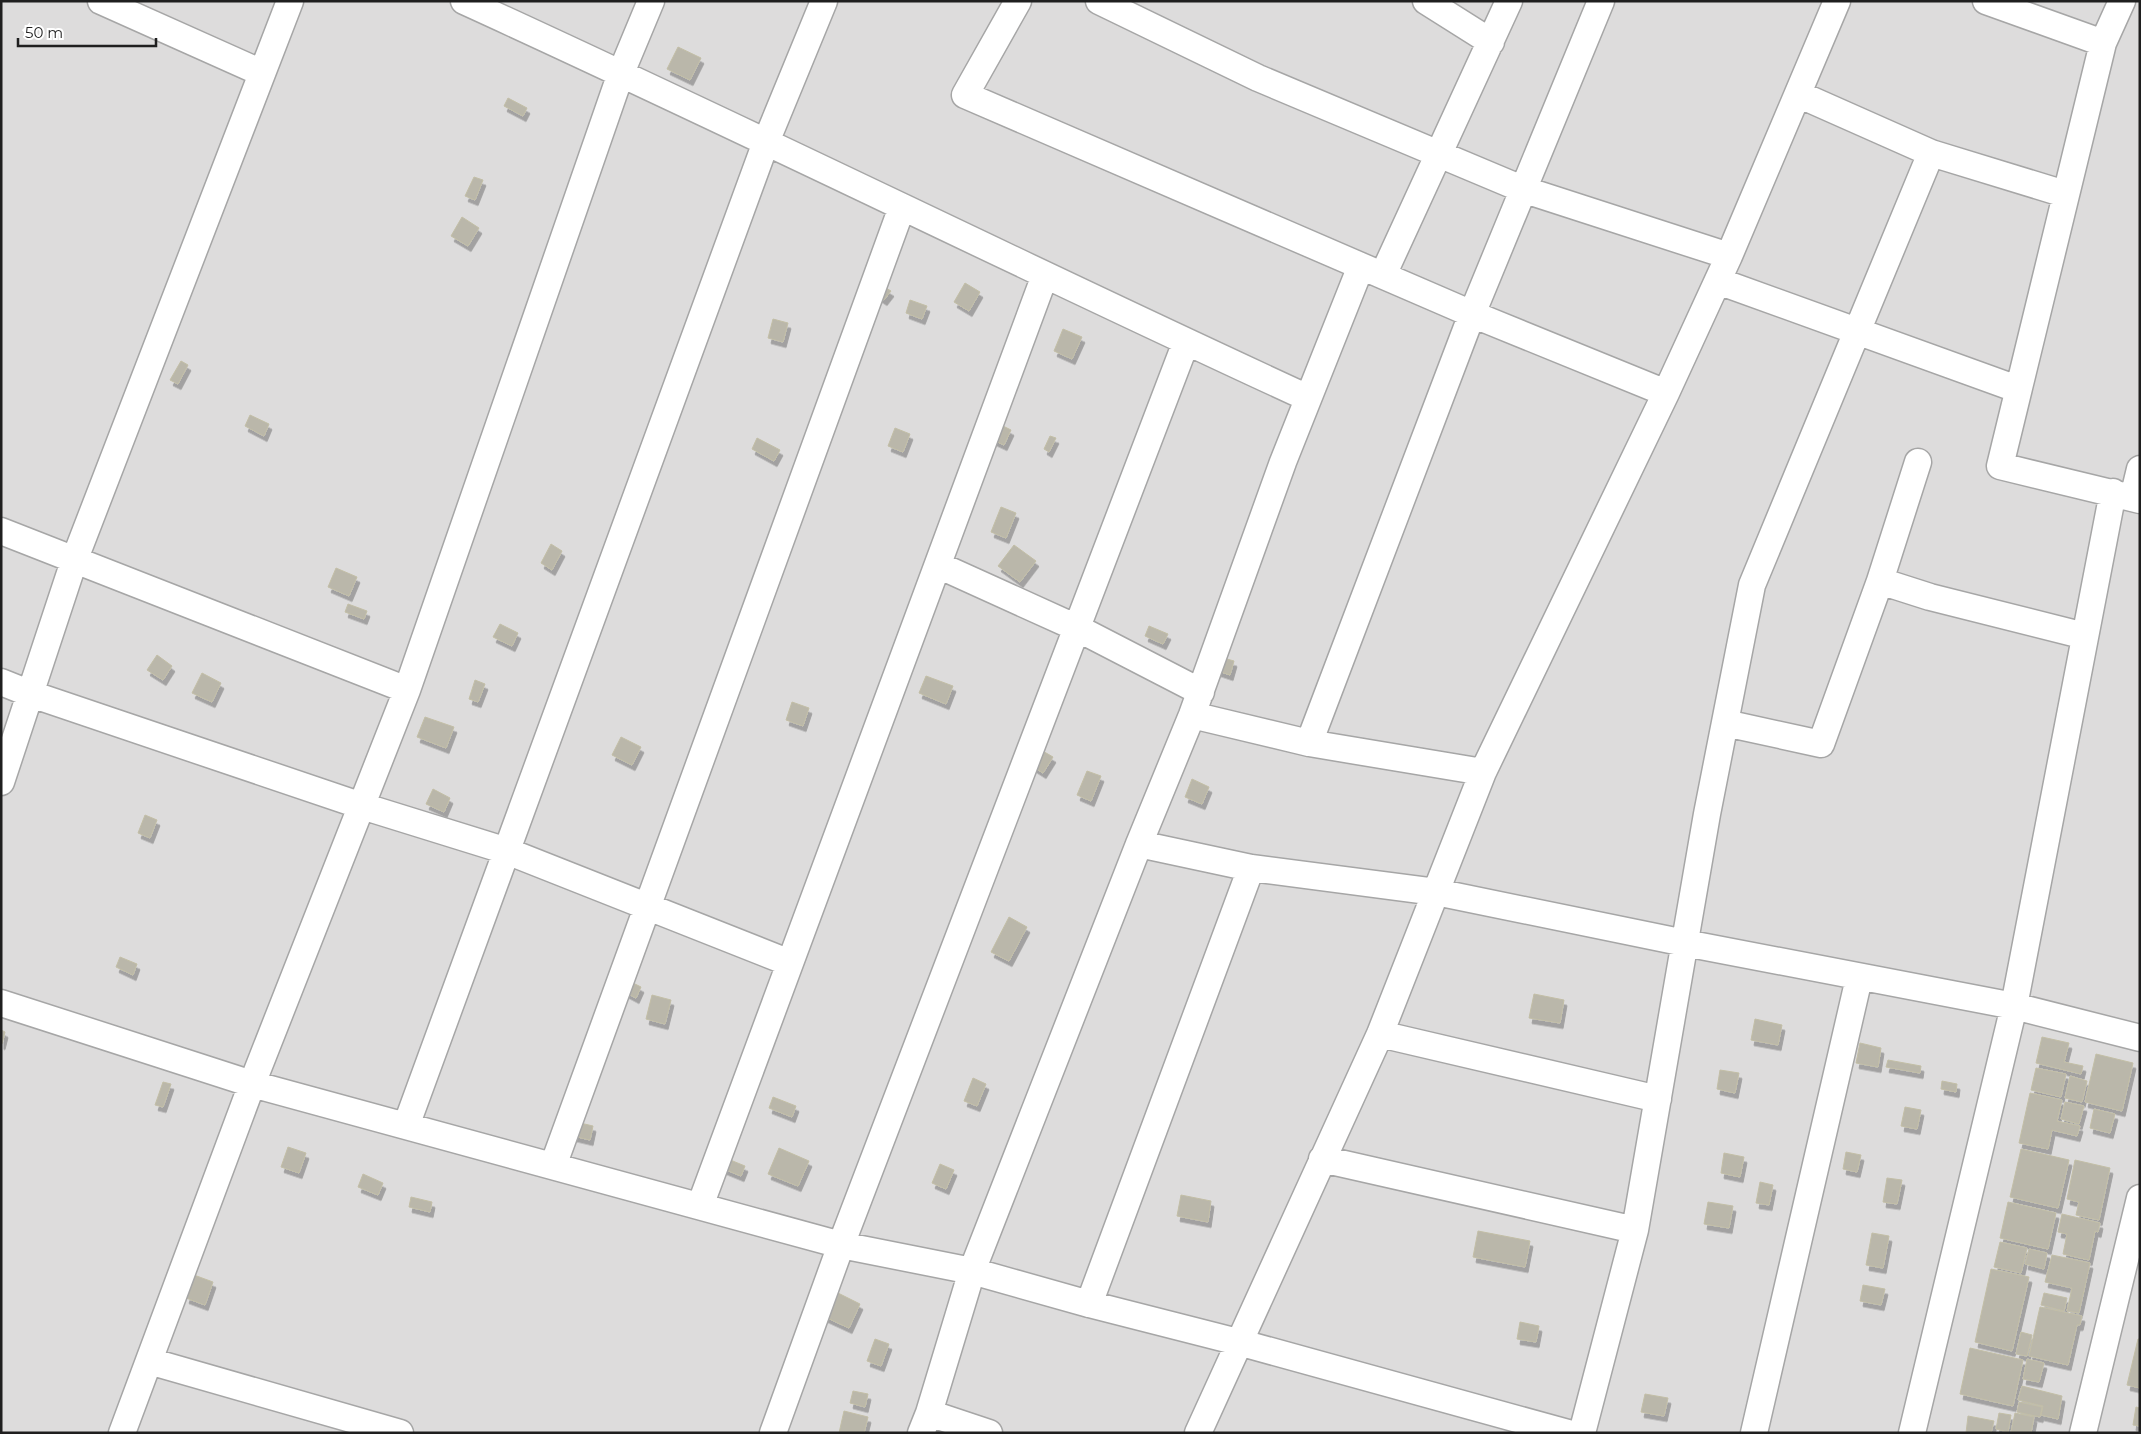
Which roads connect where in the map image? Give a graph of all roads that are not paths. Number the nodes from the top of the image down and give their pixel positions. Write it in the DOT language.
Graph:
graph roads {
  1 [pos="101,1"];
  2 [pos="290,1"];
  3 [pos="464,1"];
  4 [pos="651,1"];
  5 [pos="824,1"];
  6 [pos="1018,1"];
  7 [pos="1100,1"];
  8 [pos="1426,1"];
  9 [pos="1509,1"];
  10 [pos="1601,1"];
  11 [pos="1837,1"];
  12 [pos="1986,1"];
  13 [pos="2122,1"];
  14 [pos="1491,42"];
  15 [pos="2103,43"];
  16 [pos="262,73"];
  17 [pos="621,73"];
  18 [pos="1798,94"];
  19 [pos="766,142"];
  20 [pos="1438,152"];
  21 [pos="1931,153"];
  22 [pos="1522,189"];
  23 [pos="2065,194"];
  24 [pos="902,207"];
  25 [pos="1730,256"];
  26 [pos="1372,270"];
  27 [pos="1045,275"];
  28 [pos="1718,280"];
  29 [pos="1472,314"];
  30 [pos="1857,332"];
  31 [pos="1186,342"];
  32 [pos="2017,389"];
  33 [pos="1666,393"];
  34 [pos="1308,398"];
  35 [pos="1918,462"];
  36 [pos="2140,469"];
  37 [pos="2129,497"];
  38 [pos="1,531"];
  39 [pos="74,561"];
  40 [pos="938,565"];
  41 [pos="1880,582"];
  42 [pos="1077,628"];
  43 [pos="2085,636"];
  44 [pos="1,682"];
  45 [pos="407,690"];
  46 [pos="30,694"];
  47 [pos="1197,704"];
  48 [pos="1725,723"];
  49 [pos="1308,743"];
  50 [pos="1482,772"];
  51 [pos="1,782"];
  52 [pos="362,806"];
  53 [pos="1139,844"];
  54 [pos="507,851"];
  55 [pos="1251,868"];
  56 [pos="1436,892"];
  57 [pos="647,907"];
  58 [pos="1685,943"];
  59 [pos="790,963"];
  60 [pos="1859,978"];
  61 [pos="1,1003"];
  62 [pos="2014,1006"];
  63 [pos="1380,1034"];
  64 [pos="2140,1038"];
  65 [pos="252,1084"];
  66 [pos="1658,1099"];
  67 [pos="406,1126"];
  68 [pos="1322,1159"];
  69 [pos="553,1166"];
  70 [pos="2140,1198"];
  71 [pos="700,1206"];
  72 [pos="1635,1230"];
  73 [pos="841,1244"];
  74 [pos="972,1271"];
  75 [pos="1089,1304"];
  76 [pos="1238,1342"];
  77 [pos="149,1361"];
  78 [pos="925,1423"];
  79 [pos="1492,1423"];
  80 [pos="122,1433"];
  81 [pos="400,1433"];
  82 [pos="773,1433"];
  83 [pos="989,1433"];
  84 [pos="1198,1433"];
  85 [pos="1568,1433"];
  86 [pos="1582,1433"];
  87 [pos="1754,1433"];
  88 [pos="1912,1433"];
  89 [pos="2083,1433"];
  1 -- 16 [label="street"];
  2 -- 16 [label="street"];
  3 -- 17 [label="street"];
  4 -- 17 [label="street"];
  5 -- 19 [label="street"];
  6 -- 26 [label="street"];
  7 -- 20 [label="street"];
  8 -- 14 [label="street"];
  9 -- 14 [label="street"];
  10 -- 22 [label="street"];
  11 -- 18 [label="street"];
  12 -- 15 [label="street"];
  13 -- 15 [label="street"];
  14 -- 20 [label="street"];
  15 -- 23 [label="street"];
  16 -- 39 [label="street"];
  17 -- 19 [label="street"];
  17 -- 45 [label="street"];
  18 -- 21 [label="street"];
  18 -- 25 [label="street"];
  19 -- 24 [label="street"];
  19 -- 54 [label="street"];
  20 -- 22 [label="street"];
  20 -- 26 [label="street"];
  21 -- 23 [label="street"];
  21 -- 30 [label="street"];
  22 -- 25 [label="street"];
  22 -- 29 [label="street"];
  23 -- 32 [label="street"];
  24 -- 27 [label="street"];
  24 -- 57 [label="street"];
  25 -- 28 [label="street"];
  26 -- 29 [label="street"];
  26 -- 34 [label="street"];
  27 -- 31 [label="street"];
  27 -- 40 [label="street"];
  28 -- 30 [label="street"];
  28 -- 33 [label="street"];
  29 -- 33 [label="street"];
  29 -- 49 [label="street"];
  30 -- 32 [label="street"];
  30 -- 48 [label="street"];
  31 -- 34 [label="street"];
  31 -- 42 [label="street"];
  32 -- 37 [label="street"];
  33 -- 50 [label="street"];
  34 -- 47 [label="street"];
  35 -- 41 [label="street"];
  36 -- 37 [label="street"];
  37 -- 43 [label="street"];
  38 -- 39 [label="street"];
  39 -- 45 [label="street"];
  39 -- 46 [label="street"];
  40 -- 42 [label="street"];
  40 -- 59 [label="street"];
  41 -- 43 [label="street"];
  41 -- 48 [label="street"];
  42 -- 47 [label="street"];
  42 -- 73 [label="street"];
  43 -- 62 [label="street"];
  44 -- 46 [label="street"];
  45 -- 52 [label="street"];
  46 -- 51 [label="street"];
  46 -- 52 [label="street"];
  47 -- 49 [label="street"];
  47 -- 53 [label="street"];
  48 -- 58 [label="street"];
  49 -- 50 [label="street"];
  50 -- 56 [label="street"];
  52 -- 54 [label="street"];
  52 -- 65 [label="street"];
  53 -- 55 [label="street"];
  53 -- 74 [label="street"];
  54 -- 57 [label="street"];
  54 -- 67 [label="street"];
  55 -- 56 [label="street"];
  55 -- 75 [label="street"];
  56 -- 58 [label="street"];
  56 -- 63 [label="street"];
  57 -- 59 [label="street"];
  57 -- 69 [label="street"];
  58 -- 60 [label="street"];
  58 -- 66 [label="street"];
  59 -- 71 [label="street"];
  60 -- 62 [label="street"];
  60 -- 87 [label="street"];
  61 -- 65 [label="street"];
  62 -- 64 [label="street"];
  62 -- 88 [label="street"];
  63 -- 66 [label="street"];
  63 -- 68 [label="street"];
  65 -- 67 [label="street"];
  65 -- 77 [label="street"];
  66 -- 72 [label="street"];
  67 -- 69 [label="street"];
  68 -- 72 [label="street"];
  68 -- 76 [label="street"];
  69 -- 71 [label="street"];
  70 -- 89 [label="street"];
  71 -- 73 [label="street"];
  72 -- 86 [label="street"];
  73 -- 74 [label="street"];
  73 -- 82 [label="street"];
  74 -- 75 [label="street"];
  74 -- 78 [label="street"];
  75 -- 76 [label="street"];
  76 -- 79 [label="street"];
  76 -- 84 [label="street"];
  77 -- 80 [label="street"];
  77 -- 81 [label="street"];
  78 -- 83 [label="street"];
  79 -- 85 [label="street"];
}
